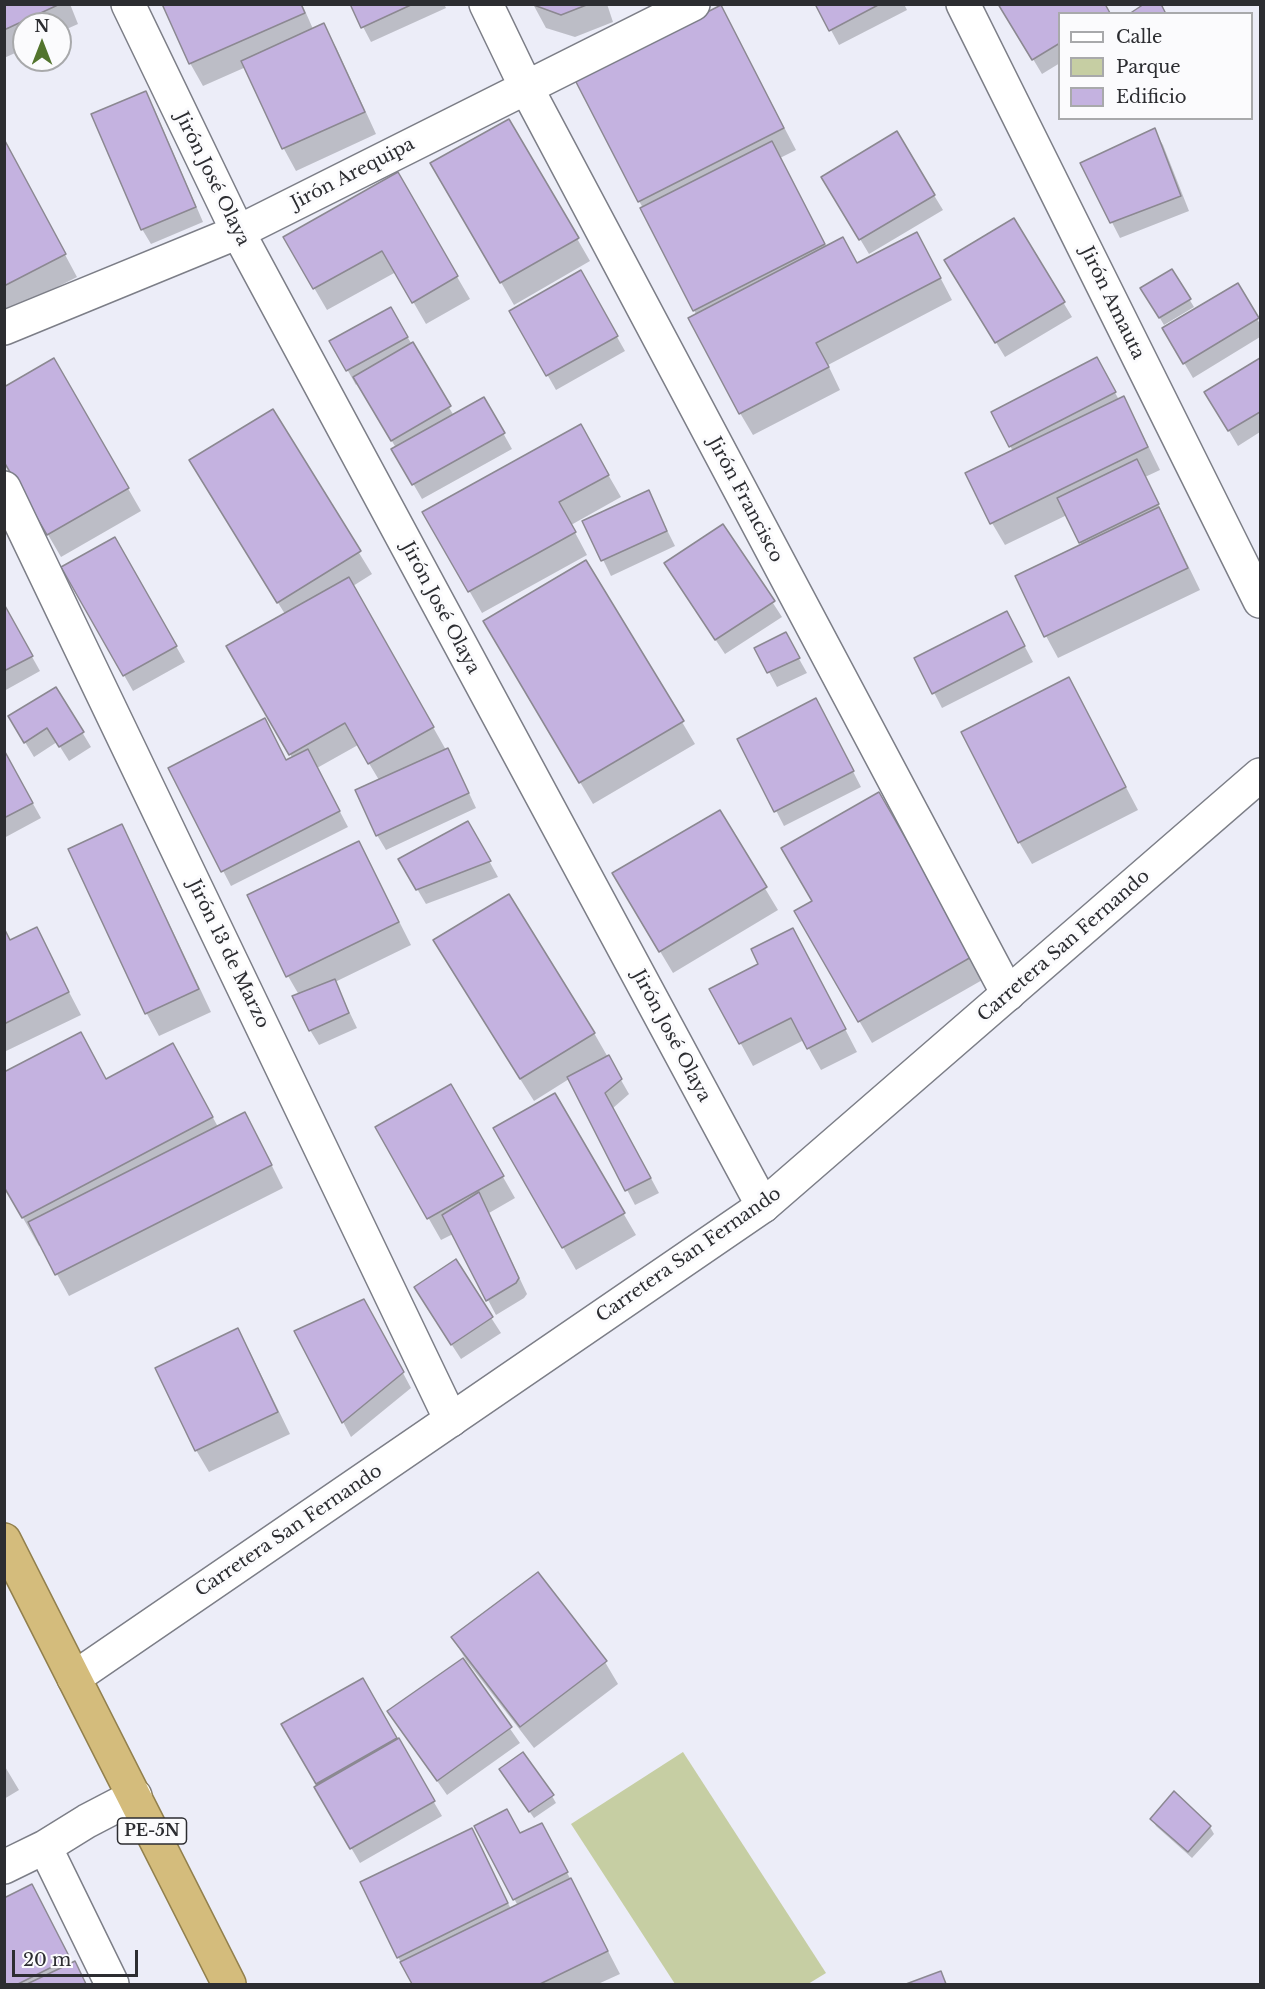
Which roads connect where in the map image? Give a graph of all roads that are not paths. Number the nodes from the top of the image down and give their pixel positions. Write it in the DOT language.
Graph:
graph roads {
  1 [pos="128,4"];
  2 [pos="486,4"];
  3 [pos="693,4"];
  4 [pos="963,4"];
  5 [pos="526,87"];
  6 [pos="238,232"];
  7 [pos="4,328"];
  8 [pos="4,488"];
  9 [pos="1260,601"];
  10 [pos="1260,775"];
  11 [pos="1008,994"];
  12 [pos="763,1206"];
  13 [pos="451,1420"];
  14 [pos="4,1540"];
  15 [pos="74,1678"];
  16 [pos="135,1796"];
  17 [pos="45,1847"];
  18 [pos="4,1867"];
  19 [pos="112,1984"];
  20 [pos="229,1984"];
  1 -- 6 [label="street, Jirón José Olaya"];
  2 -- 5 [label="street, Jirón Francisco"];
  3 -- 5 [label="street, Jirón Arequipa"];
  4 -- 9 [label="street, Jirón Amauta"];
  5 -- 6 [label="street, Jirón Arequipa"];
  5 -- 11 [label="street, Jirón Francisco"];
  6 -- 7 [label="street, Jirón Arequipa"];
  6 -- 12 [label="street, Jirón José Olaya"];
  8 -- 13 [label="street, Jirón 13 de Marzo"];
  10 -- 11 [label="street, Carretera San Fernando"];
  11 -- 12 [label="street, Carretera San Fernando"];
  12 -- 13 [label="street, Carretera San Fernando"];
  13 -- 15 [label="street, Carretera San Fernando"];
  14 -- 15 [label="highway, PE-5N"];
  15 -- 16 [label="highway, PE-5N"];
  16 -- 17 [label="street"];
  16 -- 20 [label="highway, PE-5N"];
  17 -- 18 [label="street"];
  17 -- 19 [label="street"];
}
